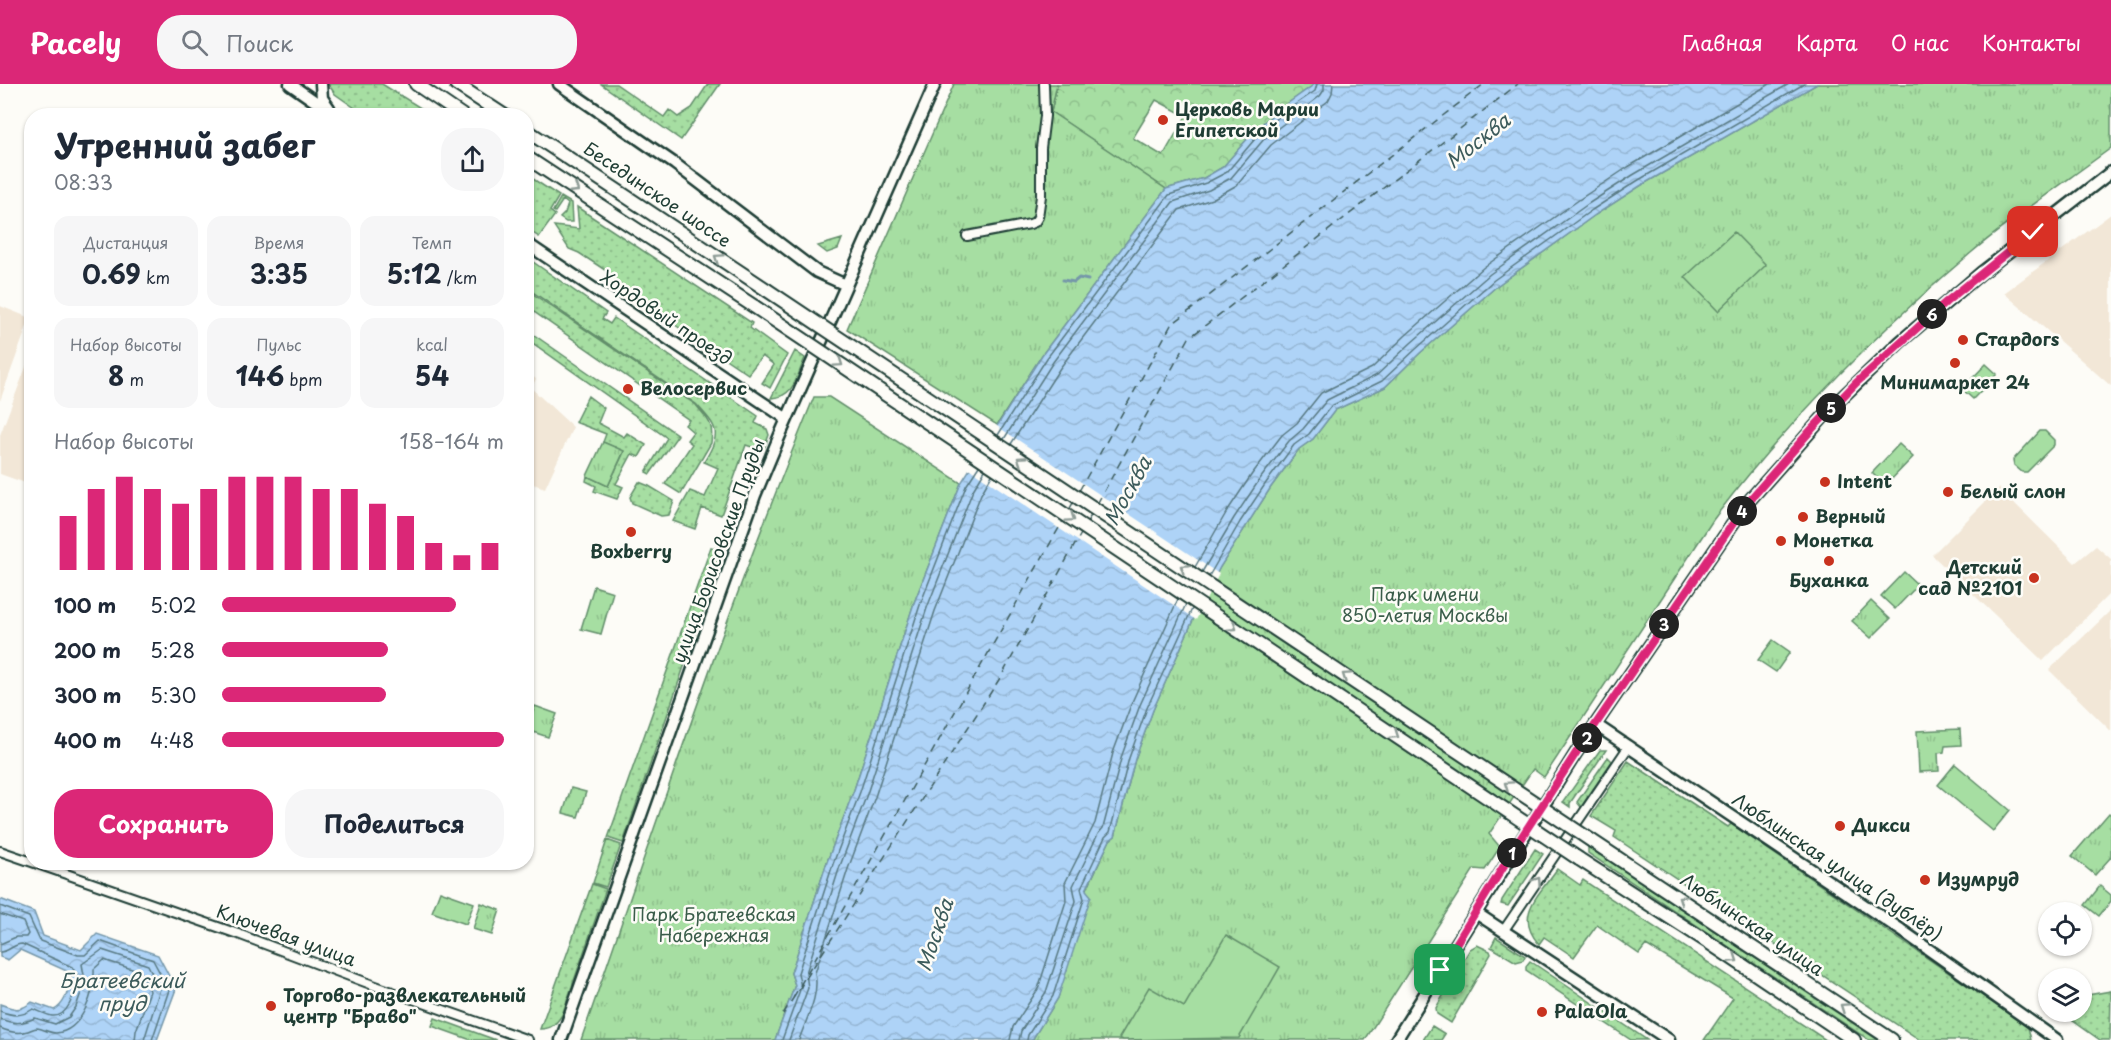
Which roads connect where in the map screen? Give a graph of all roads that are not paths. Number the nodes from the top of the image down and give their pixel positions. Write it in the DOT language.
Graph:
graph roads {
  1 [pos="290,84"];
  2 [pos="321,84"];
  3 [pos="416,84"];
  4 [pos="456,84"];
  5 [pos="468,84"];
  6 [pos="559,84"];
  7 [pos="935,84"];
  8 [pos="1044,84"];
  9 [pos="487,103"];
  10 [pos="326,108"];
  11 [pos="330,108"];
  12 [pos="452,108"];
  13 [pos="494,108"];
  14 [pos="534,135"];
  15 [pos="534,162"];
  16 [pos="2111,172"];
  17 [pos="968,236"];
  18 [pos="534,248"];
  19 [pos="846,285"];
  20 [pos="787,419"];
  21 [pos="1596,725"];
  22 [pos="1629,746"];
  23 [pos="1592,840"];
  24 [pos="0,851"];
  25 [pos="24,859"];
  26 [pos="55,870"];
  27 [pos="1476,913"];
  28 [pos="1504,930"];
  29 [pos="2030,1021"];
  30 [pos="528,1040"];
  31 [pos="561,1040"];
  32 [pos="1396,1040"];
  33 [pos="1669,1040"];
  34 [pos="1854,1040"];
  35 [pos="1892,1040"];
  36 [pos="2038,1040"];
  37 [pos="2057,1040"];
  1 -- 10 [label="main road"];
  2 -- 11 [label="main road"];
  3 -- 12 [label="main road"];
  4 -- 9 [label="main road"];
  5 -- 9 [label="main road"];
  6 -- 19 [label="main road"];
  7 -- 19 [label="main road, улица Борисовские Пруды"];
  8 -- 17 [label="street"];
  9 -- 13 [label="main road"];
  23 -- 14 [label="main road, Бесединское шоссе, one-way, bridge"];
  15 -- 34 [label="main road, one-way, bridge"];
  16 -- 21 [label="main road"];
  18 -- 20 [label="main road, Хордовый проезд"];
  19 -- 20 [label="main road, улица Борисовские Пруды"];
  20 -- 31 [label="main road, улица Борисовские Пруды"];
  21 -- 22 [label="main road, Люблинская улица (дублёр)"];
  21 -- 27 [label="main road"];
  28 -- 22 [label="street, one-way"];
  22 -- 29 [label="main road, Люблинская улица (дублёр)"];
  35 -- 23 [label="main road, Люблинская улица, one-way"];
  24 -- 25 [label="street, Ключевая улица"];
  26 -- 30 [label="street, Ключевая улица"];
  27 -- 28 [label="main road"];
  27 -- 32 [label="main road"];
  28 -- 33 [label="main road"];
  29 -- 36 [label="main road"];
  29 -- 37 [label="main road, Люблинская улица (дублёр)"];
}
